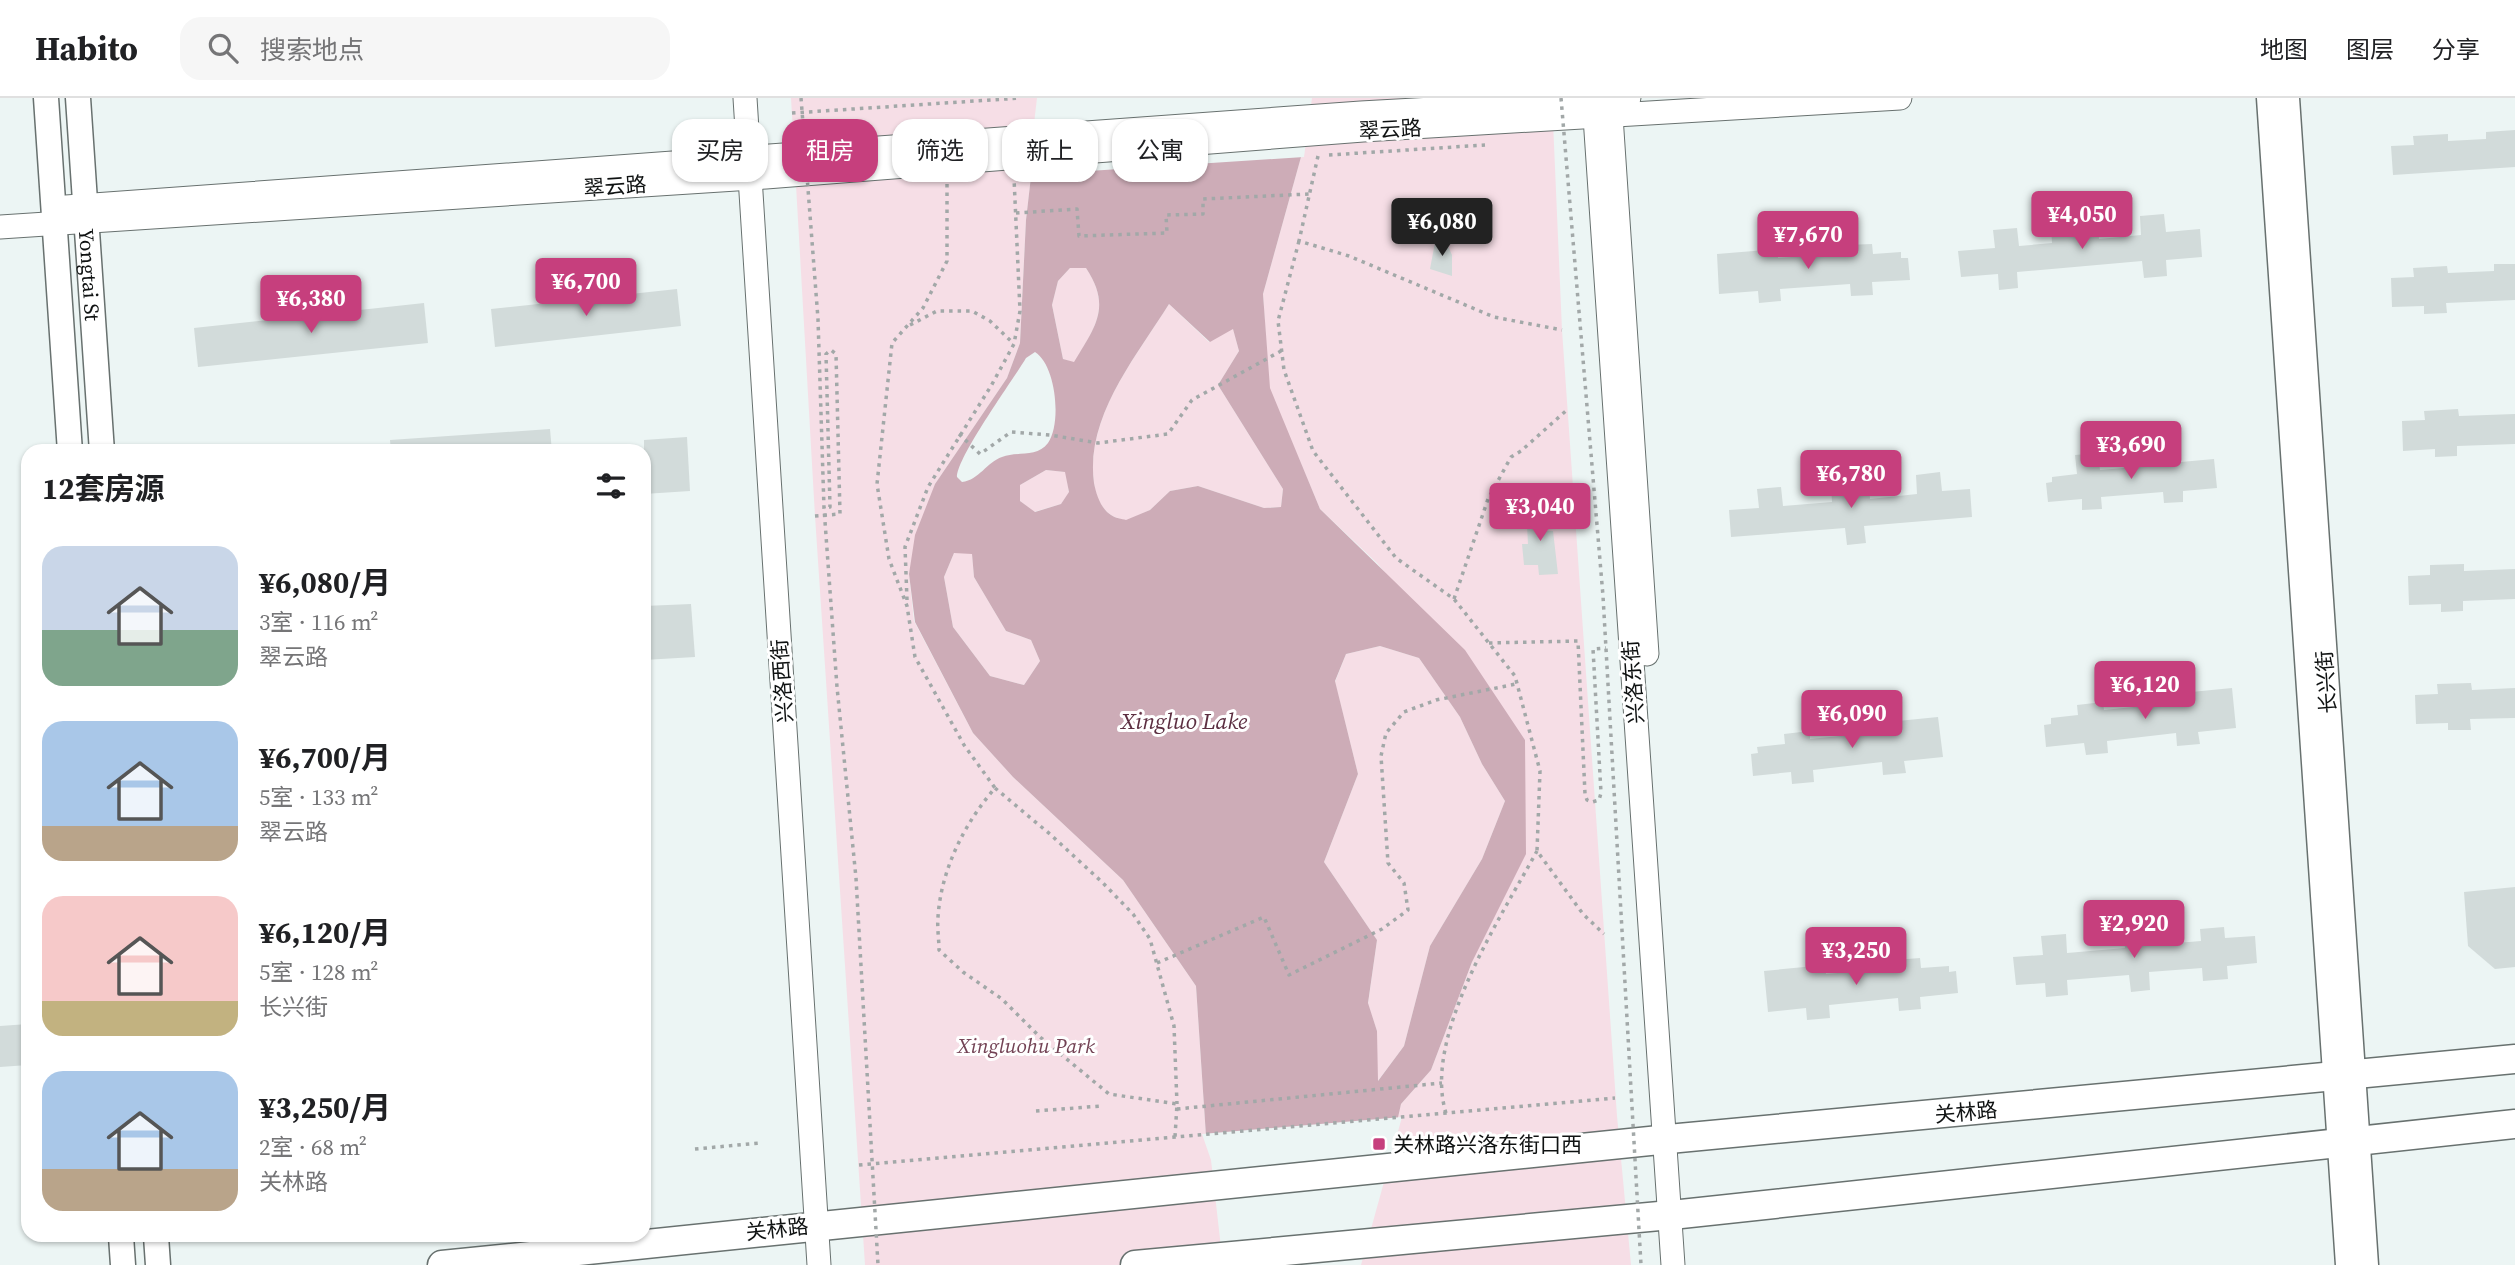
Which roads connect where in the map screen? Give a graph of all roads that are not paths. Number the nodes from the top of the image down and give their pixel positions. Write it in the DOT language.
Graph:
graph roads {
  1 [pos="46,98"];
  2 [pos="78,98"];
  3 [pos="745,98"];
  4 [pos="761,98"];
  5 [pos="1900,98"];
  6 [pos="2269,98"];
  7 [pos="2287,98"];
  8 [pos="1606,104"];
  9 [pos="749,119"];
  10 [pos="760,119"];
  11 [pos="768,167"];
  12 [pos="672,173"];
  13 [pos="759,182"];
  14 [pos="0,212"];
  15 [pos="85,213"];
  16 [pos="54,216"];
  17 [pos="0,227"];
  18 [pos="69,444"];
  19 [pos="101,444"];
  20 [pos="2515,1059"];
  21 [pos="2344,1077"];
  22 [pos="2515,1124"];
  23 [pos="1672,1140"];
  24 [pos="2349,1140"];
  25 [pos="1675,1215"];
  26 [pos="824,1224"];
  27 [pos="121,1242"];
  28 [pos="156,1242"];
  29 [pos="123,1265"];
  30 [pos="158,1265"];
  31 [pos="442,1265"];
  32 [pos="819,1265"];
  33 [pos="835,1265"];
  34 [pos="1135,1265"];
  35 [pos="1673,1265"];
  36 [pos="1684,1265"];
  37 [pos="2348,1265"];
  38 [pos="2366,1265"];
  1 -- 16 [label="main road, Yongtai St"];
  2 -- 15 [label="main road, Yongtai St"];
  3 -- 9 [label="street, 兴洛西街"];
  4 -- 10 [label="street, 兴洛西街"];
  5 -- 8 [label="street, 翠云路"];
  6 -- 21 [label="main road, 长兴街"];
  7 -- 21 [label="main road, 长兴街"];
  8 -- 11 [label="street, 翠云路"];
  8 -- 23 [label="street, 兴洛东街"];
  12 -- 15 [label="street, 翠云路"];
  13 -- 26 [label="street, 兴洛西街"];
  14 -- 16 [label="street, 翠云路"];
  15 -- 16 [label="street, 翠云路"];
  15 -- 19 [label="main road, Yongtai St"];
  16 -- 17 [label="street, 翠云路"];
  16 -- 18 [label="main road, Yongtai St"];
  20 -- 21 [label="main road, 关林路"];
  21 -- 23 [label="main road, 关林路"];
  21 -- 24 [label="main road, 长兴街"];
  22 -- 24 [label="main road"];
  23 -- 25 [label="street, 兴洛东街"];
  23 -- 26 [label="main road, 关林路"];
  24 -- 25 [label="main road"];
  24 -- 37 [label="main road, 长兴街"];
  24 -- 38 [label="main road, 长兴街"];
  25 -- 34 [label="main road"];
  25 -- 35 [label="street, 兴洛东街"];
  25 -- 36 [label="street, 兴洛东街"];
  26 -- 31 [label="main road, 关林路"];
  26 -- 32 [label="street, 兴洛西街"];
  26 -- 33 [label="street, 兴洛西街"];
  27 -- 29 [label="main road"];
  28 -- 30 [label="main road"];
}
